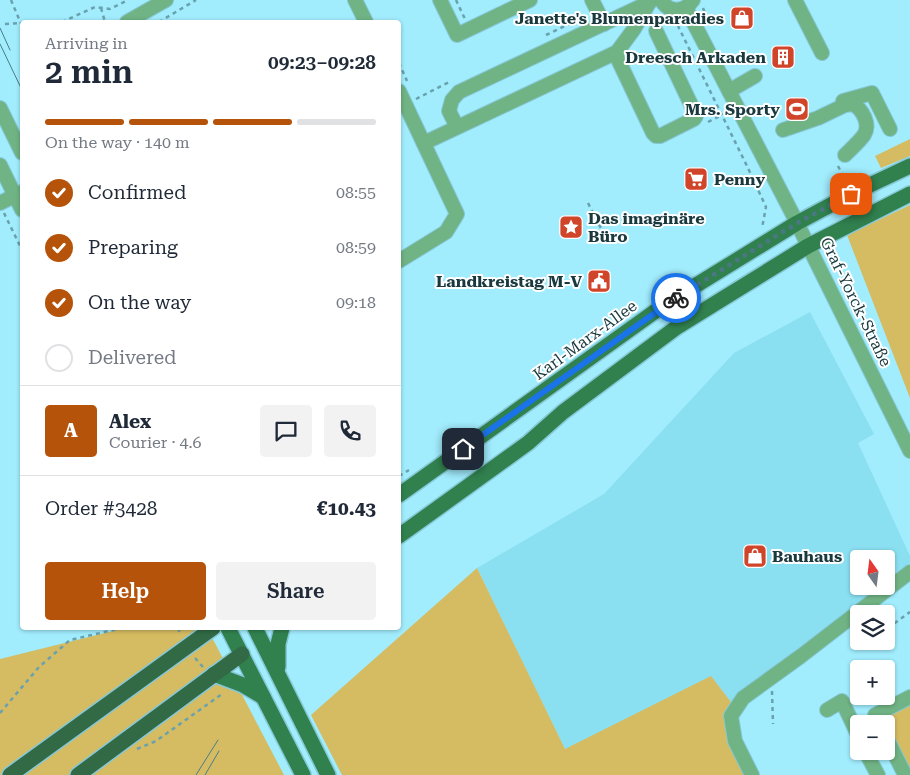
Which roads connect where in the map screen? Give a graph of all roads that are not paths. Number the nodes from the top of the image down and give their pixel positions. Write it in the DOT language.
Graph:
graph roads {
  1 [pos="166,0"];
  2 [pos="355,0"];
  3 [pos="440,0"];
  4 [pos="530,0"];
  5 [pos="592,0"];
  6 [pos="795,0"];
  7 [pos="655,1"];
  8 [pos="689,4"];
  9 [pos="131,20"];
  10 [pos="365,20"];
  11 [pos="604,24"];
  12 [pos="656,31"];
  13 [pos="614,53"];
  14 [pos="822,53"];
  15 [pos="755,76"];
  16 [pos="729,91"];
  17 [pos="401,96"];
  18 [pos="0,108"];
  19 [pos="815,114"];
  20 [pos="457,127"];
  21 [pos="890,129"];
  22 [pos="783,130"];
  23 [pos="424,143"];
  24 [pos="20,150"];
  25 [pos="840,158"];
  26 [pos="0,165"];
  27 [pos="910,166"];
  28 [pos="19,193"];
  29 [pos="910,194"];
  30 [pos="0,204"];
  31 [pos="797,223"];
  32 [pos="808,246"];
  33 [pos="401,260"];
  34 [pos="910,451"];
  35 [pos="401,494"];
  36 [pos="401,535"];
  37 [pos="910,572"];
  38 [pos="200,630"];
  39 [pos="210,630"];
  40 [pos="229,630"];
  41 [pos="282,630"];
  42 [pos="258,633"];
  43 [pos="190,644"];
  44 [pos="242,654"];
  45 [pos="212,676"];
  46 [pos="279,676"];
  47 [pos="264,697"];
  48 [pos="910,697"];
  49 [pos="826,710"];
  50 [pos="875,715"];
  51 [pos="850,718"];
  52 [pos="895,754"];
  53 [pos="870,760"];
  54 [pos="906,774"];
  55 [pos="10,775"];
  56 [pos="78,775"];
  57 [pos="303,775"];
  58 [pos="328,775"];
  59 [pos="752,775"];
  60 [pos="878,775"];
  1 -- 9 [label="street"];
  2 -- 10 [label="street"];
  3 -- 4 [label="street"];
  5 -- 11 [label="street"];
  6 -- 14 [label="street"];
  7 -- 8 [label="street"];
  7 -- 11 [label="street"];
  7 -- 13 [label="street"];
  8 -- 16 [label="street, Graf-Yorck-Straße"];
  11 -- 20 [label="street"];
  12 -- 13 [label="street"];
  13 -- 20 [label="street"];
  15 -- 16 [label="street"];
  16 -- 31 [label="street, Graf-Yorck-Straße"];
  17 -- 23 [label="street"];
  18 -- 24 [label="street"];
  19 -- 21 [label="street"];
  20 -- 23 [label="street"];
  22 -- 25 [label="street"];
  23 -- 33 [label="street"];
  26 -- 28 [label="street"];
  27 -- 31 [label="main road, Karl-Marx-Allee"];
  28 -- 30 [label="street"];
  29 -- 32 [label="main road"];
  31 -- 32 [label="street, Graf-Yorck-Straße"];
  31 -- 35 [label="main road, Karl-Marx-Allee"];
  32 -- 34 [label="street, Graf-Yorck-Straße"];
  32 -- 36 [label="main road"];
  37 -- 59 [label="street"];
  38 -- 43 [label="street"];
  39 -- 43 [label="highway"];
  40 -- 44 [label="main road"];
  41 -- 46 [label="main road"];
  42 -- 44 [label="main road"];
  42 -- 46 [label="main road"];
  43 -- 55 [label="highway"];
  44 -- 45 [label="highway"];
  44 -- 47 [label="main road"];
  45 -- 47 [label="main road"];
  45 -- 56 [label="highway"];
  46 -- 58 [label="main road"];
  47 -- 57 [label="main road"];
  48 -- 50 [label="street"];
  49 -- 51 [label="street"];
  52 -- 54 [label="street"];
  53 -- 60 [label="street"];
}
